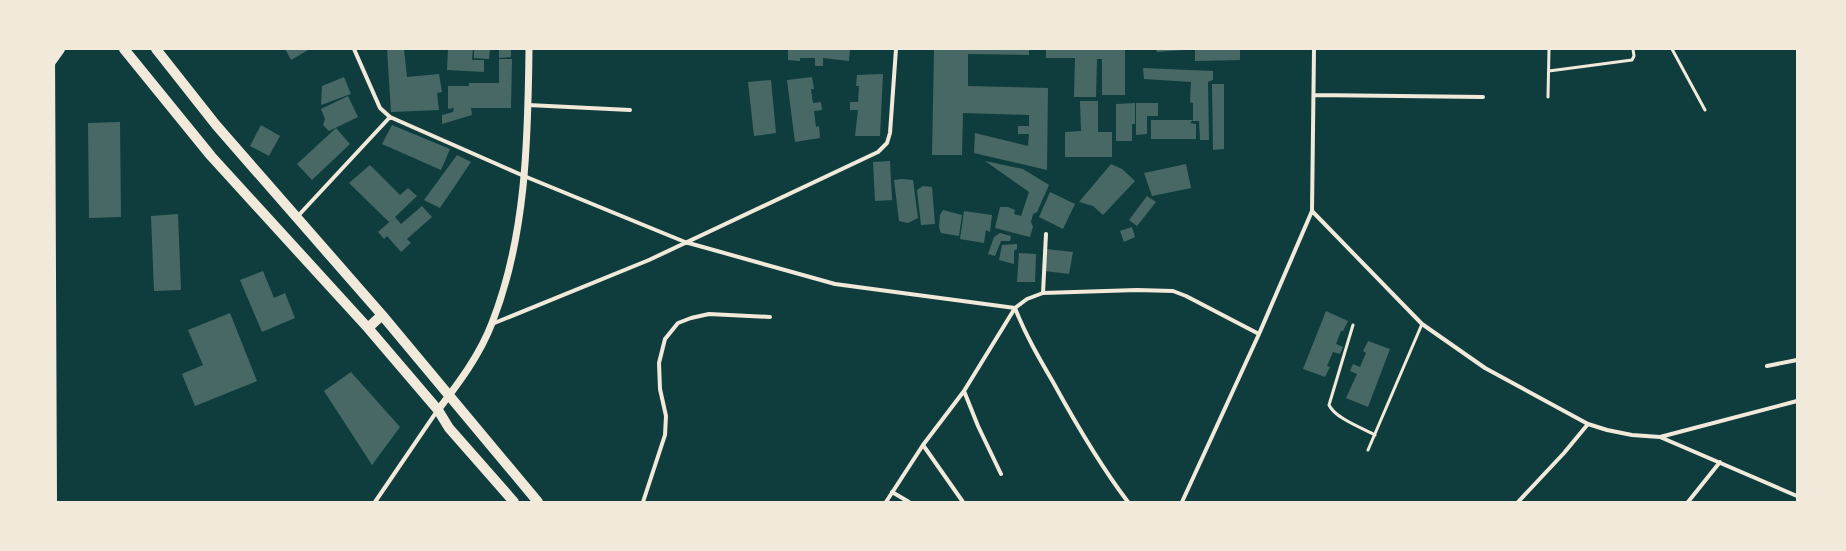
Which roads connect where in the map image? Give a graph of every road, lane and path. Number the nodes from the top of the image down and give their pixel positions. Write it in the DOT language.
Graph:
graph roads {
  1 [pos="51,49"];
  2 [pos="60,49"];
  3 [pos="124,49"];
  4 [pos="156,49"];
  5 [pos="354,49"];
  6 [pos="529,49"];
  7 [pos="896,49"];
  8 [pos="1314,49"];
  9 [pos="1549,49"];
  10 [pos="1633,49"];
  11 [pos="1672,49"];
  12 [pos="50,63"];
  13 [pos="1549,71"];
  14 [pos="1315,95"];
  15 [pos="1483,97"];
  16 [pos="1548,97"];
  17 [pos="528,105"];
  18 [pos="630,110"];
  19 [pos="1705,110"];
  20 [pos="390,117"];
  21 [pos="524,176"];
  22 [pos="1312,211"];
  23 [pos="297,217"];
  24 [pos="1046,234"];
  25 [pos="685,242"];
  26 [pos="1043,294"];
  27 [pos="1015,308"];
  28 [pos="382,315"];
  29 [pos="770,317"];
  30 [pos="492,324"];
  31 [pos="1422,324"];
  32 [pos="1352,325"];
  33 [pos="368,328"];
  34 [pos="1258,334"];
  35 [pos="1797,360"];
  36 [pos="1767,366"];
  37 [pos="964,391"];
  38 [pos="449,396"];
  39 [pos="1797,401"];
  40 [pos="438,410"];
  41 [pos="1588,424"];
  42 [pos="1374,435"];
  43 [pos="1660,437"];
  44 [pos="923,445"];
  45 [pos="1368,450"];
  46 [pos="1720,462"];
  47 [pos="1001,474"];
  48 [pos="892,492"];
  49 [pos="1797,496"];
  50 [pos="53,502"];
  51 [pos="376,502"];
  52 [pos="514,502"];
  53 [pos="538,502"];
  54 [pos="643,502"];
  55 [pos="886,502"];
  56 [pos="909,502"];
  57 [pos="963,502"];
  58 [pos="1128,502"];
  59 [pos="1182,502"];
  60 [pos="1518,502"];
  61 [pos="1688,502"];
  1 -- 12 [label="main road"];
  2 -- 12 [label="main road"];
  3 -- 33 [label="main road"];
  4 -- 23 [label="main road"];
  5 -- 20 [label="street"];
  6 -- 17 [label="street"];
  7 -- 25 [label="street"];
  8 -- 14 [label="street"];
  9 -- 13 [label="lane"];
  10 -- 13 [label="lane"];
  11 -- 19 [label="lane"];
  12 -- 50 [label="main road"];
  13 -- 16 [label="lane"];
  14 -- 15 [label="street"];
  14 -- 22 [label="street"];
  17 -- 18 [label="street"];
  17 -- 21 [label="street"];
  20 -- 21 [label="street"];
  20 -- 23 [label="street"];
  21 -- 25 [label="street"];
  21 -- 30 [label="street"];
  22 -- 31 [label="street"];
  22 -- 34 [label="street"];
  23 -- 28 [label="main road"];
  24 -- 26 [label="street"];
  25 -- 27 [label="street"];
  25 -- 30 [label="street"];
  26 -- 27 [label="street"];
  26 -- 34 [label="street"];
  27 -- 37 [label="street"];
  27 -- 58 [label="street"];
  28 -- 33 [label="main road"];
  28 -- 38 [label="main road"];
  29 -- 54 [label="street"];
  30 -- 38 [label="street"];
  31 -- 41 [label="street"];
  31 -- 42 [label="lane"];
  32 -- 42 [label="lane"];
  33 -- 40 [label="main road"];
  34 -- 59 [label="street"];
  35 -- 36 [label="street"];
  37 -- 44 [label="street"];
  37 -- 47 [label="street"];
  38 -- 40 [label="street"];
  38 -- 53 [label="main road"];
  39 -- 43 [label="street"];
  40 -- 51 [label="street"];
  40 -- 52 [label="main road"];
  41 -- 43 [label="street"];
  41 -- 60 [label="street"];
  42 -- 45 [label="lane"];
  43 -- 46 [label="street"];
  44 -- 48 [label="street"];
  44 -- 57 [label="street"];
  46 -- 49 [label="street"];
  46 -- 61 [label="street"];
  48 -- 55 [label="street"];
  48 -- 56 [label="street"];
}
